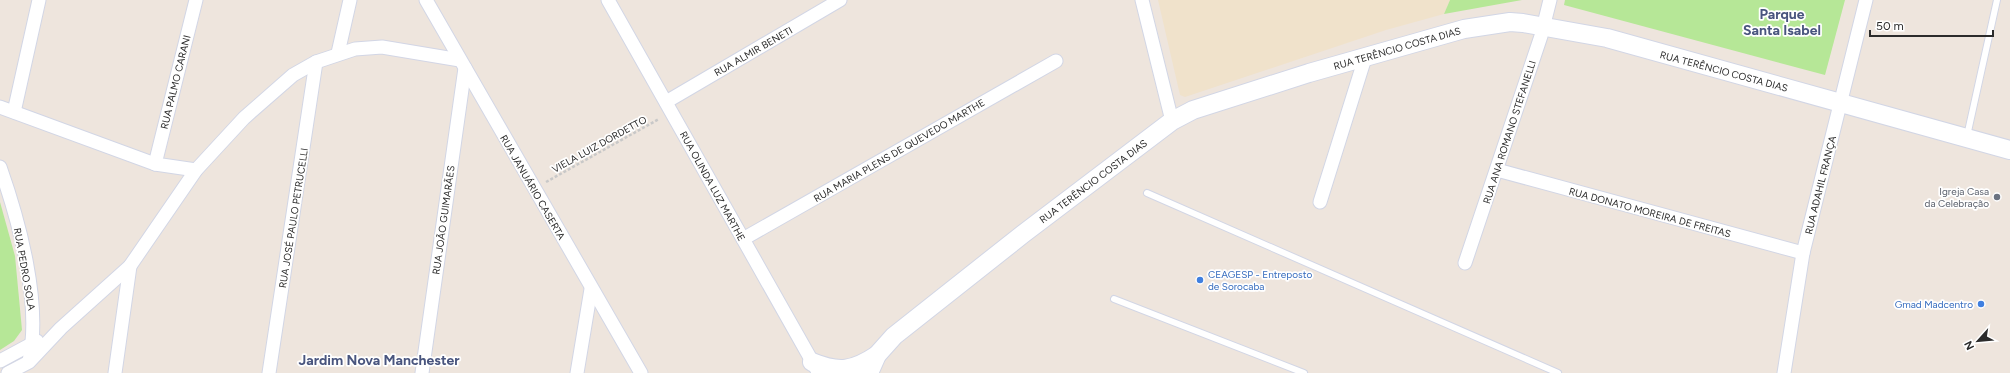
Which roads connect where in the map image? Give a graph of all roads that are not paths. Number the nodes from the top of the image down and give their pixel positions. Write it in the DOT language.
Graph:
graph roads {
  1 [pos="39,0"];
  2 [pos="196,0"];
  3 [pos="350,0"];
  4 [pos="426,0"];
  5 [pos="608,0"];
  6 [pos="840,0"];
  7 [pos="1142,0"];
  8 [pos="1550,0"];
  9 [pos="1866,0"];
  10 [pos="1997,0"];
  11 [pos="1544,26"];
  12 [pos="338,53"];
  13 [pos="1365,58"];
  14 [pos="1056,61"];
  15 [pos="316,62"];
  16 [pos="463,64"];
  17 [pos="1840,103"];
  18 [pos="0,107"];
  19 [pos="669,107"];
  20 [pos="14,112"];
  21 [pos="1172,121"];
  22 [pos="1967,138"];
  23 [pos="2010,150"];
  24 [pos="155,164"];
  25 [pos="0,167"];
  26 [pos="196,170"];
  27 [pos="1497,170"];
  28 [pos="1147,192"];
  29 [pos="1320,202"];
  30 [pos="743,239"];
  31 [pos="1803,253"];
  32 [pos="1465,263"];
  33 [pos="130,266"];
  34 [pos="591,289"];
  35 [pos="1114,299"];
  36 [pos="61,328"];
  37 [pos="33,344"];
  38 [pos="878,355"];
  39 [pos="0,361"];
  40 [pos="28,367"];
  41 [pos="816,368"];
  42 [pos="8,373"];
  43 [pos="115,373"];
  44 [pos="269,373"];
  45 [pos="422,373"];
  46 [pos="577,373"];
  47 [pos="641,373"];
  48 [pos="869,373"];
  49 [pos="1304,373"];
  50 [pos="1558,373"];
  51 [pos="1784,373"];
  1 -- 20 [label="street"];
  2 -- 24 [label="street, RUA PALMO CARANI"];
  3 -- 12 [label="street"];
  4 -- 16 [label="street, RUA JANUÁRIO CASERTA"];
  5 -- 19 [label="street, RUA OLINDA LUZ MARTHE"];
  6 -- 19 [label="street, RUA ALMIR BENETI"];
  7 -- 21 [label="street"];
  8 -- 11 [label="street, RUA ANA ROMANO STEFANELLI"];
  9 -- 17 [label="street, RUA ADAHIL FRANÇA"];
  10 -- 22 [label="lane"];
  11 -- 13 [label="street, RUA TERÊNCIO COSTA DIAS"];
  11 -- 17 [label="street, RUA TERÊNCIO COSTA DIAS"];
  11 -- 27 [label="street, RUA ANA ROMANO STEFANELLI"];
  12 -- 15 [label="street"];
  12 -- 16 [label="street"];
  13 -- 21 [label="street, RUA TERÊNCIO COSTA DIAS"];
  13 -- 29 [label="street"];
  14 -- 30 [label="street, RUA MARIA PLENS DE QUEVEDO MARTHE"];
  15 -- 26 [label="street"];
  15 -- 44 [label="street, RUA JOSÉ PAULO PETRUCELLI"];
  16 -- 34 [label="street, RUA JANUÁRIO CASERTA"];
  16 -- 45 [label="street, RUA JOÃO GUIMARÃES"];
  17 -- 22 [label="street, RUA TERÊNCIO COSTA DIAS"];
  17 -- 31 [label="street, RUA ADAHIL FRANÇA"];
  18 -- 20 [label="street"];
  19 -- 30 [label="street, RUA OLINDA LUZ MARTHE"];
  20 -- 24 [label="street"];
  21 -- 38 [label="street, RUA TERÊNCIO COSTA DIAS"];
  22 -- 23 [label="street, RUA TERÊNCIO COSTA DIAS"];
  24 -- 26 [label="street"];
  25 -- 37 [label="street, RUA PEDRO SOLA"];
  26 -- 33 [label="street"];
  27 -- 31 [label="street, RUA DONATO MOREIRA DE FREITAS"];
  27 -- 32 [label="street, RUA ANA ROMANO STEFANELLI"];
  28 -- 50 [label="lane"];
  30 -- 41 [label="street, RUA OLINDA LUZ MARTHE"];
  31 -- 51 [label="street, RUA ADAHIL FRANÇA"];
  33 -- 36 [label="street"];
  33 -- 43 [label="street"];
  34 -- 46 [label="street"];
  34 -- 47 [label="street, RUA JANUÁRIO CASERTA"];
  35 -- 49 [label="lane"];
  36 -- 37 [label="street"];
  36 -- 40 [label="street"];
  37 -- 39 [label="street"];
  37 -- 40 [label="street, RUA PEDRO SOLA"];
  38 -- 41 [label="street"];
  38 -- 48 [label="street, RUA TERÊNCIO COSTA DIAS"];
  40 -- 42 [label="street"];
}
